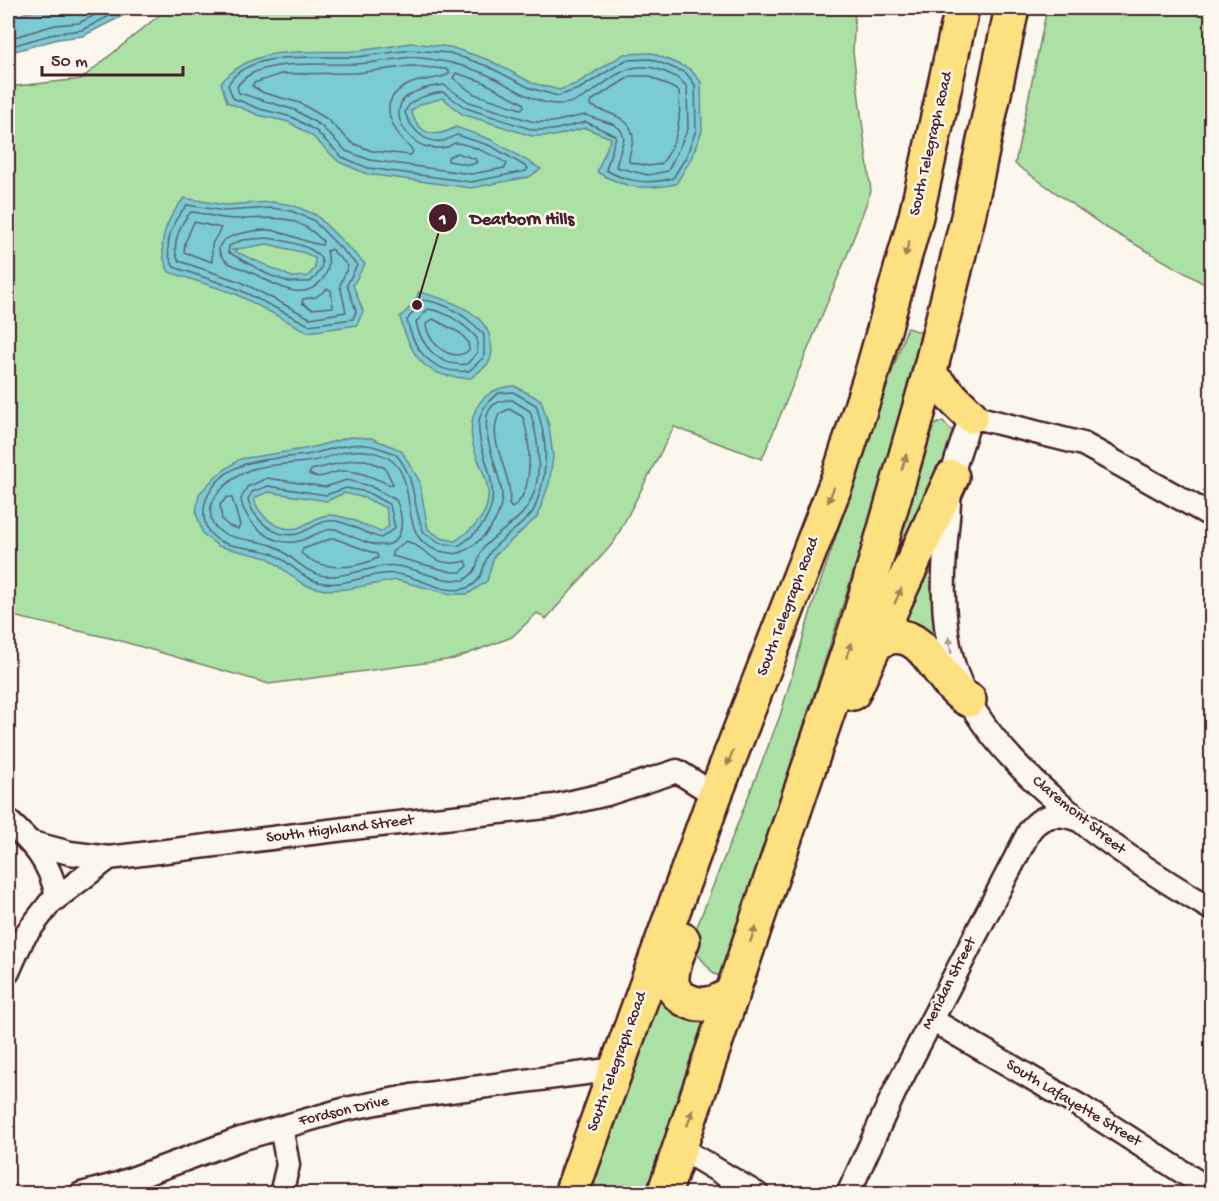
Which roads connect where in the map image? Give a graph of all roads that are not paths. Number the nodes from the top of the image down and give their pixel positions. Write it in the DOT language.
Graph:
graph roads {
  1 [pos="962,8"];
  2 [pos="1012,8"];
  3 [pos="929,375"];
  4 [pos="971,416"];
  5 [pos="952,477"];
  6 [pos="1212,516"];
  7 [pos="783,622"];
  8 [pos="877,642"];
  9 [pos="969,700"];
  10 [pos="819,737"];
  11 [pos="715,795"];
  12 [pos="8,820"];
  13 [pos="1083,822"];
  14 [pos="32,843"];
  15 [pos="109,858"];
  16 [pos="57,896"];
  17 [pos="1212,909"];
  18 [pos="8,972"];
  19 [pos="733,993"];
  20 [pos="932,1020"];
  21 [pos="616,1069"];
  22 [pos="282,1127"];
  23 [pos="680,1148"];
  24 [pos="575,1187"];
  25 [pos="1212,1191"];
  26 [pos="81,1194"];
  27 [pos="281,1194"];
  28 [pos="664,1194"];
  29 [pos="757,1194"];
  30 [pos="848,1194"];
  1 -- 7 [label="main road, South Telegraph Road, one-way"];
  2 -- 3 [label="main road"];
  3 -- 4 [label="main road"];
  10 -- 3 [label="main road, one-way"];
  4 -- 5 [label="street, Claremont Street"];
  4 -- 6 [label="street"];
  8 -- 5 [label="main road, one-way"];
  9 -- 5 [label="street, Claremont Street, one-way"];
  7 -- 11 [label="main road, South Telegraph Road, one-way"];
  7 -- 19 [label="main road"];
  8 -- 9 [label="main road"];
  8 -- 10 [label="main road"];
  9 -- 13 [label="street, Claremont Street"];
  19 -- 10 [label="main road, one-way"];
  11 -- 15 [label="street, South Highland Street"];
  11 -- 21 [label="main road, South Telegraph Road"];
  12 -- 14 [label="street"];
  13 -- 17 [label="street, Claremont Street"];
  13 -- 20 [label="street, Meridan Street"];
  14 -- 15 [label="street"];
  14 -- 16 [label="street"];
  15 -- 16 [label="street, South Highland Street"];
  16 -- 18 [label="street, South Highland Street"];
  23 -- 19 [label="main road, one-way"];
  20 -- 25 [label="street, South Lafayette Street"];
  20 -- 30 [label="street, Meridan Street"];
  21 -- 22 [label="street, Fordson Drive"];
  21 -- 24 [label="main road, South Telegraph Road"];
  22 -- 26 [label="street, Fordson Drive"];
  22 -- 27 [label="street"];
  23 -- 28 [label="main road"];
  23 -- 29 [label="street"];
}
